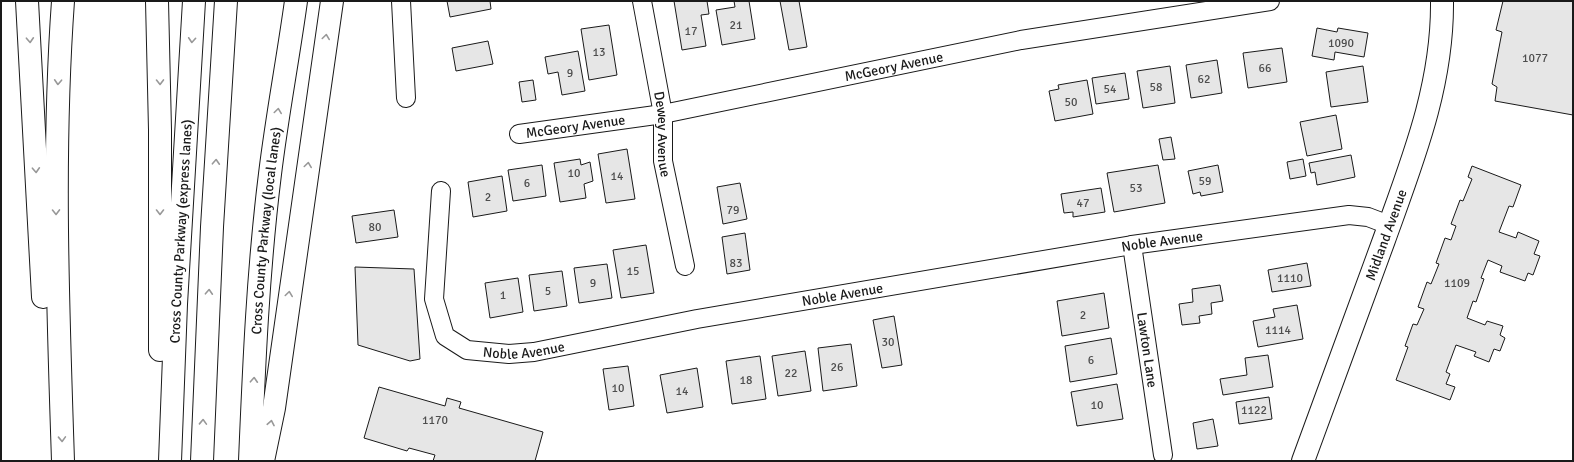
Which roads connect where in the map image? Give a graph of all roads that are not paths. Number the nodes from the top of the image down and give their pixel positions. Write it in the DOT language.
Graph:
graph roads {
  1 [pos="28,1"];
  2 [pos="63,1"];
  3 [pos="157,1"];
  4 [pos="194,1"];
  5 [pos="226,1"];
  6 [pos="296,1"];
  7 [pos="332,1"];
  8 [pos="401,1"];
  9 [pos="642,1"];
  10 [pos="1270,1"];
  11 [pos="1442,1"];
  12 [pos="406,98"];
  13 [pos="663,114"];
  14 [pos="519,134"];
  15 [pos="441,191"];
  16 [pos="1389,224"];
  17 [pos="1132,245"];
  18 [pos="685,266"];
  19 [pos="61,417"];
  20 [pos="1163,455"];
  21 [pos="63,461"];
  22 [pos="163,461"];
  23 [pos="170,461"];
  24 [pos="202,461"];
  25 [pos="250,461"];
  26 [pos="263,461"];
  27 [pos="1303,461"];
  1 -- 19 [label="main road, one-way"];
  2 -- 19 [label="main road, one-way"];
  3 -- 22 [label="main road, one-way"];
  4 -- 23 [label="main road, Cross County Parkway (express lanes), one-way"];
  24 -- 5 [label="main road, one-way"];
  25 -- 6 [label="main road, Cross County Parkway (local lanes), one-way"];
  26 -- 7 [label="main road, one-way"];
  8 -- 12 [label="street"];
  9 -- 13 [label="street, Dewey Avenue"];
  10 -- 13 [label="street, McGeory Avenue"];
  11 -- 16 [label="main road, Midland Avenue"];
  13 -- 14 [label="street, McGeory Avenue"];
  13 -- 18 [label="street, Dewey Avenue"];
  15 -- 17 [label="street, Noble Avenue"];
  16 -- 17 [label="street, Noble Avenue"];
  16 -- 27 [label="main road, Midland Avenue"];
  17 -- 20 [label="street, Lawton Lane"];
  19 -- 21 [label="main road, one-way"];
}
